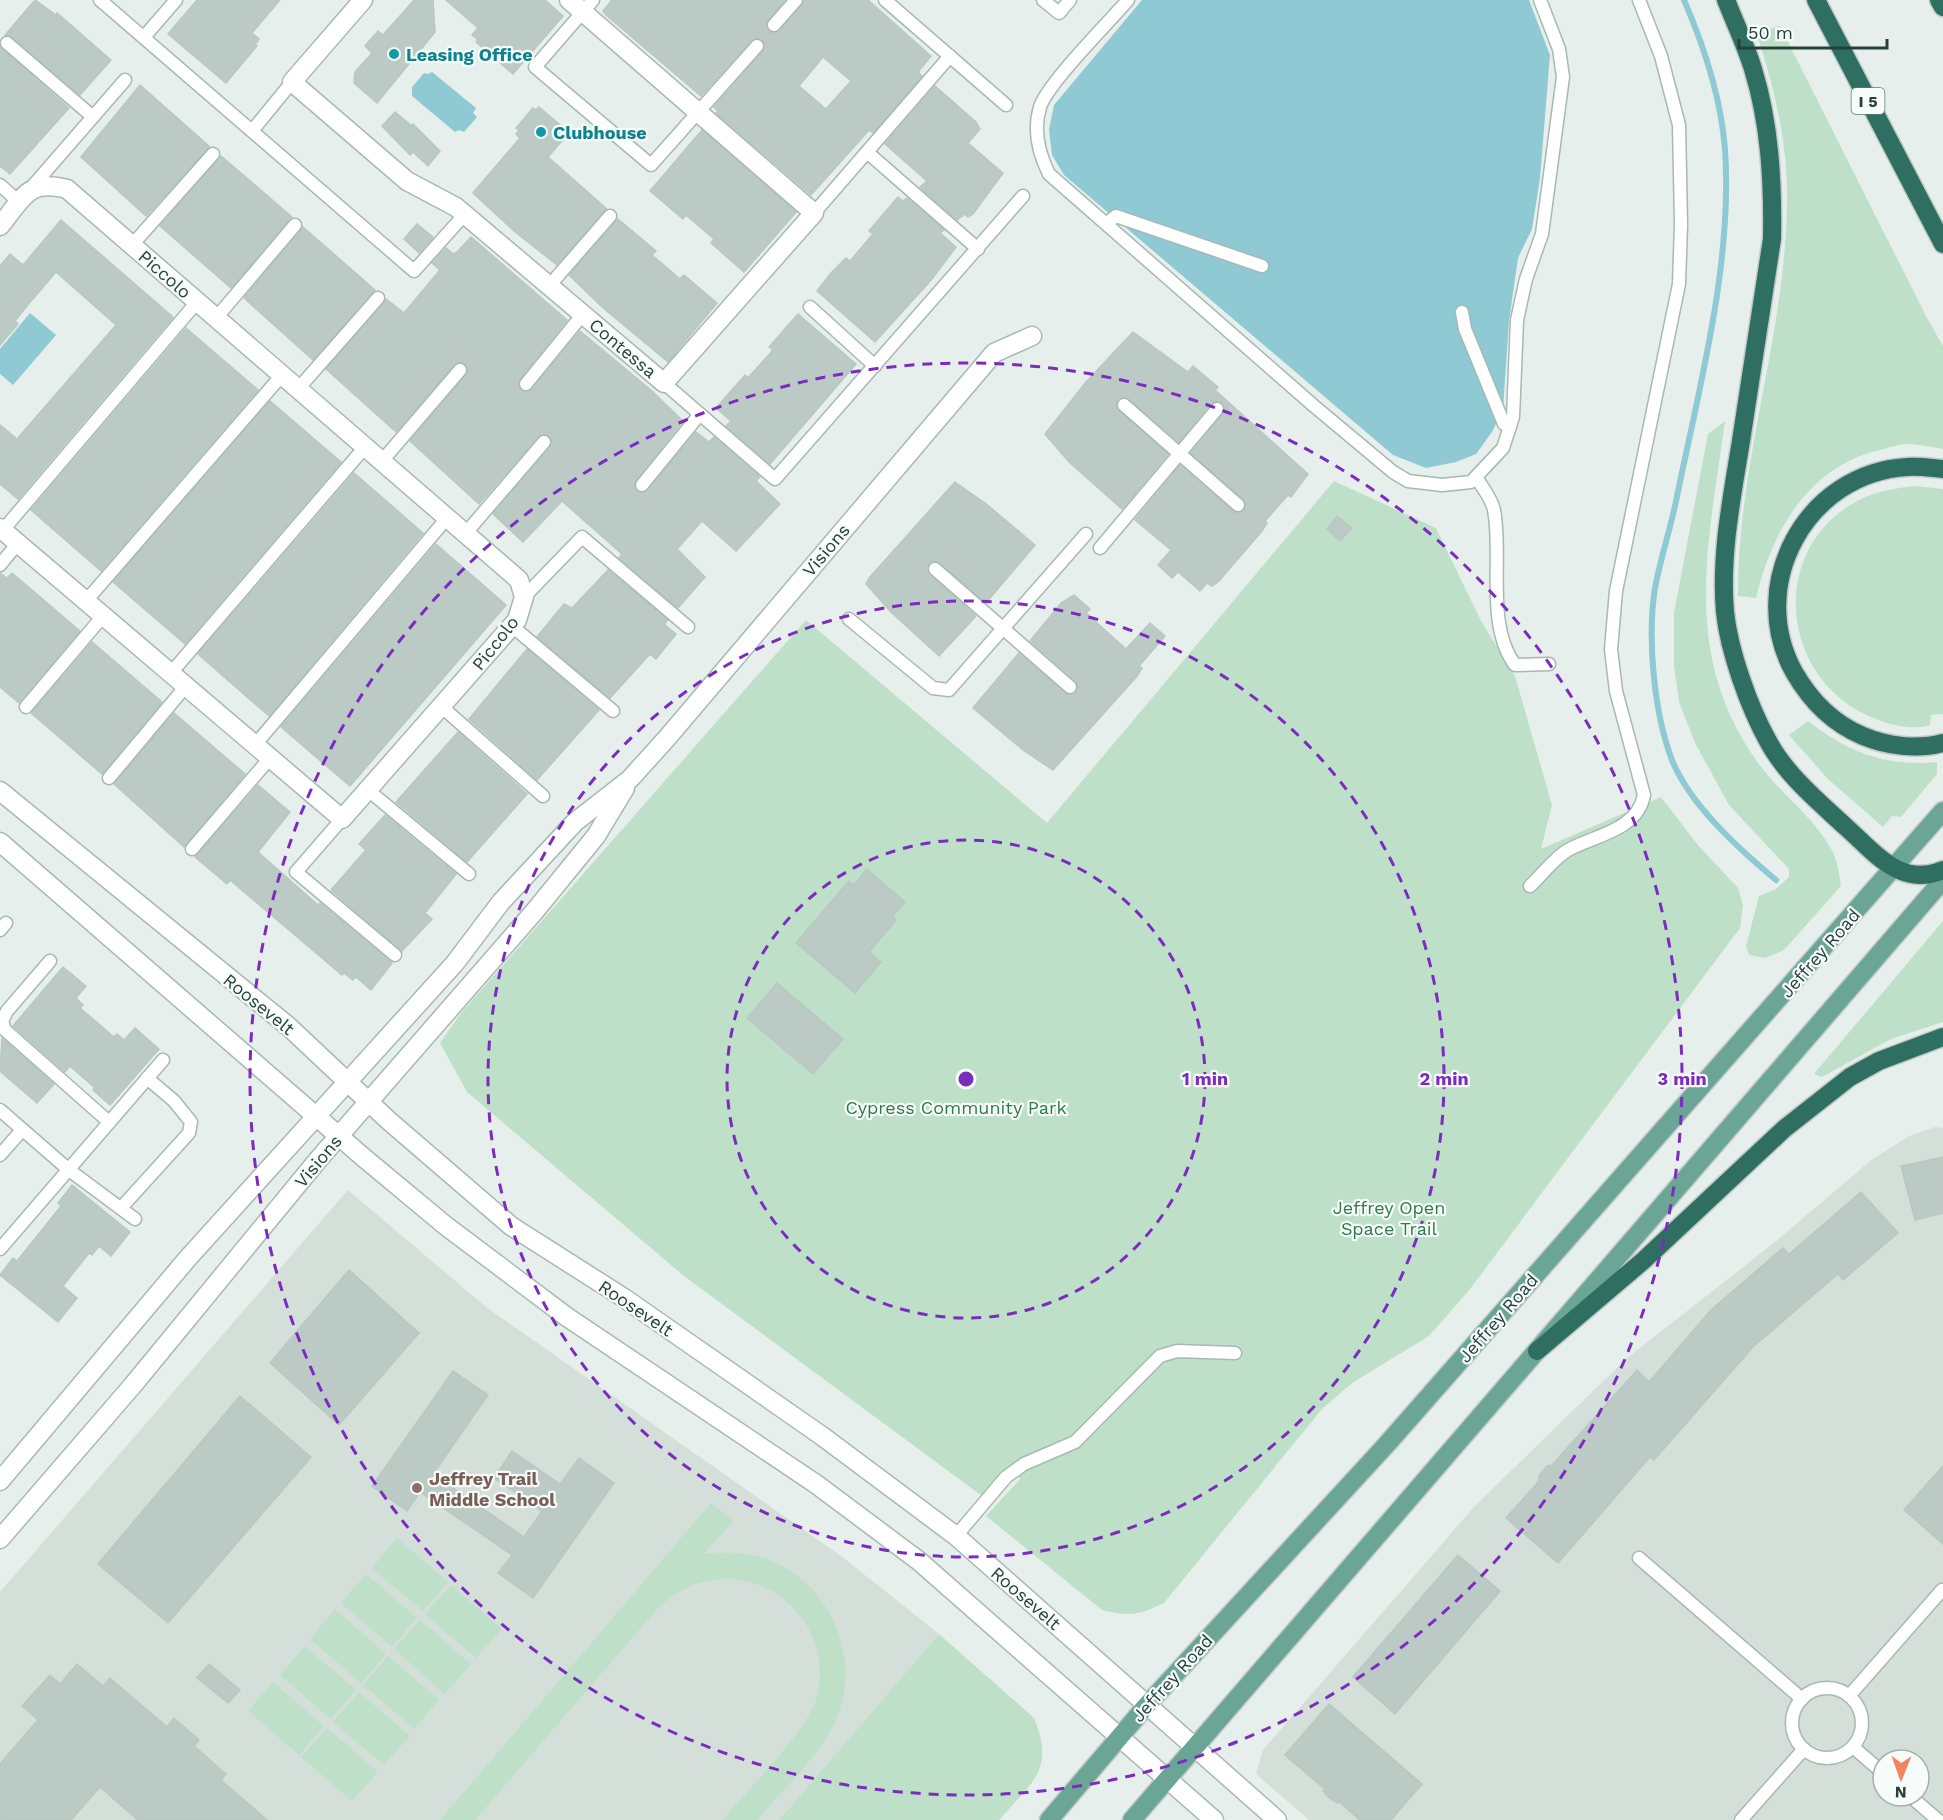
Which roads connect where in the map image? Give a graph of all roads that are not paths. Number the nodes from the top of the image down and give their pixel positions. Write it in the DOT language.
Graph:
graph roads {
  1 [pos="100,0"];
  2 [pos="176,0"];
  3 [pos="363,0"];
  4 [pos="796,0"];
  5 [pos="885,0"];
  6 [pos="1043,0"];
  7 [pos="1070,0"];
  8 [pos="1128,0"];
  9 [pos="1540,0"];
  10 [pos="1639,0"];
  11 [pos="1726,0"];
  12 [pos="1816,0"];
  13 [pos="1939,0"];
  14 [pos="582,4"];
  15 [pos="1943,7"];
  16 [pos="774,25"];
  17 [pos="144,37"];
  18 [pos="7,43"];
  19 [pos="756,46"];
  20 [pos="950,56"];
  21 [pos="125,80"];
  22 [pos="292,82"];
  23 [pos="1006,105"];
  24 [pos="698,112"];
  25 [pos="93,117"];
  26 [pos="252,131"];
  27 [pos="867,152"];
  28 [pos="213,154"];
  29 [pos="0,185"];
  30 [pos="32,188"];
  31 [pos="1023,196"];
  32 [pos="20,203"];
  33 [pos="814,213"];
  34 [pos="465,214"];
  35 [pos="610,216"];
  36 [pos="1107,223"];
  37 [pos="0,225"];
  38 [pos="295,225"];
  39 [pos="1943,244"];
  40 [pos="132,245"];
  41 [pos="978,249"];
  42 [pos="1262,266"];
  43 [pos="549,286"];
  44 [pos="378,298"];
  45 [pos="197,302"];
  46 [pos="810,307"];
  47 [pos="1462,312"];
  48 [pos="583,314"];
  49 [pos="216,318"];
  50 [pos="1032,336"];
  51 [pos="875,366"];
  52 [pos="460,370"];
  53 [pos="282,375"];
  54 [pos="664,383"];
  55 [pos="526,384"];
  56 [pos="298,389"];
  57 [pos="1124,405"];
  58 [pos="1217,409"];
  59 [pos="700,414"];
  60 [pos="1510,427"];
  61 [pos="544,442"];
  62 [pos="365,447"];
  63 [pos="1180,454"];
  64 [pos="382,461"];
  65 [pos="1943,469"];
  66 [pos="1476,477"];
  67 [pos="642,486"];
  68 [pos="1238,504"];
  69 [pos="447,518"];
  70 [pos="1,529"];
  71 [pos="465,534"];
  72 [pos="1086,534"];
  73 [pos="18,543"];
  74 [pos="1100,548"];
  75 [pos="0,565"];
  76 [pos="935,569"];
  77 [pos="524,597"];
  78 [pos="86,601"];
  79 [pos="103,616"];
  80 [pos="849,619"];
  81 [pos="513,626"];
  82 [pos="688,627"];
  83 [pos="1004,630"];
  84 [pos="1549,664"];
  85 [pos="171,673"];
  86 [pos="186,687"];
  87 [pos="1070,687"];
  88 [pos="26,706"];
  89 [pos="442,706"];
  90 [pos="613,711"];
  91 [pos="1943,744"];
  92 [pos="255,745"];
  93 [pos="270,758"];
  94 [pos="109,778"];
  95 [pos="630,779"];
  96 [pos="368,790"];
  97 [pos="0,791"];
  98 [pos="543,796"];
  99 [pos="1943,811"];
  100 [pos="342,819"];
  101 [pos="0,842"];
  102 [pos="192,849"];
  103 [pos="1893,870"];
  104 [pos="1943,870"];
  105 [pos="469,874"];
  106 [pos="1943,880"];
  107 [pos="1530,886"];
  108 [pos="395,955"];
  109 [pos="50,961"];
  110 [pos="1943,1037"];
  111 [pos="162,1060"];
  112 [pos="147,1078"];
  113 [pos="348,1081"];
  114 [pos="369,1102"];
  115 [pos="0,1110"];
  116 [pos="316,1115"];
  117 [pos="109,1122"];
  118 [pos="22,1130"];
  119 [pos="339,1136"];
  120 [pos="0,1155"];
  121 [pos="69,1170"];
  122 [pos="121,1208"];
  123 [pos="135,1219"];
  124 [pos="0,1249"];
  125 [pos="1537,1352"];
  126 [pos="1235,1353"];
  127 [pos="0,1481"];
  128 [pos="956,1536"];
  129 [pos="0,1539"];
  130 [pos="1639,1558"];
  131 [pos="1942,1590"];
  132 [pos="1849,1696"];
  133 [pos="1802,1699"];
  134 [pos="1146,1706"];
  135 [pos="1120,1737"];
  136 [pos="1852,1747"];
  137 [pos="1193,1748"];
  138 [pos="1804,1749"];
  139 [pos="1871,1763"];
  140 [pos="1167,1779"];
  141 [pos="1924,1808"];
  142 [pos="1049,1820"];
  143 [pos="1132,1820"];
  144 [pos="1214,1820"];
  145 [pos="1277,1820"];
  146 [pos="1742,1820"];
  147 [pos="1938,1820"];
  1 -- 17 [label="lane"];
  2 -- 17 [label="lane"];
  3 -- 22 [label="street"];
  4 -- 16 [label="lane"];
  5 -- 20 [label="lane"];
  6 -- 7 [label="lane"];
  8 -- 36 [label="lane"];
  9 -- 60 [label="lane"];
  10 -- 107 [label="lane"];
  11 -- 103 [label="highway"];
  12 -- 39 [label="highway, I 5"];
  13 -- 15 [label="highway"];
  14 -- 24 [label="street"];
  14 -- 24 [label="lane"];
  17 -- 26 [label="lane"];
  18 -- 25 [label="lane"];
  19 -- 24 [label="lane"];
  20 -- 23 [label="lane"];
  20 -- 27 [label="lane"];
  21 -- 25 [label="lane"];
  22 -- 26 [label="lane"];
  22 -- 34 [label="street, Contessa"];
  24 -- 33 [label="street"];
  25 -- 30 [label="lane"];
  26 -- 34 [label="lane"];
  27 -- 33 [label="lane"];
  27 -- 41 [label="lane"];
  28 -- 40 [label="lane"];
  29 -- 32 [label="lane"];
  30 -- 32 [label="street"];
  30 -- 40 [label="street, Piccolo"];
  31 -- 41 [label="lane"];
  32 -- 37 [label="street"];
  33 -- 54 [label="street, Contessa"];
  34 -- 43 [label="street, Contessa"];
  35 -- 43 [label="lane"];
  36 -- 42 [label="lane"];
  36 -- 66 [label="lane"];
  38 -- 49 [label="lane"];
  40 -- 45 [label="street, Piccolo"];
  41 -- 51 [label="lane"];
  43 -- 48 [label="street, Contessa"];
  44 -- 56 [label="lane"];
  45 -- 49 [label="street, Piccolo"];
  45 -- 70 [label="lane"];
  46 -- 51 [label="lane"];
  47 -- 60 [label="lane"];
  48 -- 54 [label="street, Contessa"];
  48 -- 55 [label="lane"];
  49 -- 53 [label="street, Piccolo"];
  50 -- 95 [label="street, Visions"];
  51 -- 59 [label="lane"];
  52 -- 64 [label="lane"];
  53 -- 56 [label="street, Piccolo"];
  53 -- 78 [label="lane"];
  54 -- 59 [label="lane"];
  56 -- 62 [label="street, Piccolo"];
  57 -- 63 [label="lane"];
  58 -- 63 [label="lane"];
  59 -- 67 [label="lane"];
  60 -- 66 [label="lane"];
  61 -- 71 [label="lane"];
  62 -- 64 [label="street, Piccolo"];
  62 -- 85 [label="lane"];
  63 -- 68 [label="lane"];
  63 -- 74 [label="lane"];
  64 -- 69 [label="street, Piccolo"];
  65 -- 91 [label="highway"];
  66 -- 84 [label="lane"];
  69 -- 71 [label="street, Piccolo"];
  69 -- 92 [label="lane"];
  70 -- 73 [label="street"];
  71 -- 77 [label="street, Piccolo"];
  72 -- 83 [label="lane"];
  73 -- 75 [label="lane"];
  73 -- 78 [label="street"];
  76 -- 83 [label="lane"];
  77 -- 81 [label="street, Piccolo"];
  77 -- 82 [label="lane"];
  78 -- 79 [label="street"];
  79 -- 85 [label="street"];
  79 -- 88 [label="lane"];
  80 -- 83 [label="lane"];
  81 -- 89 [label="street, Piccolo"];
  81 -- 90 [label="lane"];
  83 -- 87 [label="lane"];
  85 -- 86 [label="street"];
  86 -- 92 [label="street"];
  86 -- 94 [label="lane"];
  89 -- 96 [label="street, Piccolo"];
  89 -- 98 [label="lane"];
  92 -- 93 [label="street"];
  93 -- 100 [label="street"];
  93 -- 102 [label="lane"];
  95 -- 113 [label="street, Visions"];
  95 -- 114 [label="street, Visions"];
  96 -- 100 [label="street, Piccolo"];
  96 -- 105 [label="lane"];
  97 -- 113 [label="street, Roosevelt"];
  99 -- 103 [label="main road, Jeffrey Road"];
  100 -- 108 [label="lane"];
  101 -- 116 [label="street"];
  103 -- 104 [label="highway"];
  103 -- 134 [label="main road, Jeffrey Road"];
  106 -- 125 [label="main road"];
  109 -- 117 [label="lane"];
  110 -- 125 [label="highway"];
  111 -- 112 [label="lane"];
  112 -- 117 [label="lane"];
  112 -- 122 [label="lane"];
  113 -- 114 [label="street, Roosevelt"];
  113 -- 116 [label="street, Visions"];
  114 -- 119 [label="street, Visions"];
  114 -- 128 [label="street, Roosevelt"];
  115 -- 118 [label="lane"];
  116 -- 119 [label="street"];
  116 -- 127 [label="street, Visions"];
  117 -- 121 [label="lane"];
  118 -- 120 [label="lane"];
  118 -- 121 [label="lane"];
  119 -- 129 [label="street, Visions"];
  119 -- 135 [label="street"];
  121 -- 122 [label="lane"];
  121 -- 124 [label="lane"];
  122 -- 123 [label="lane"];
  125 -- 137 [label="main road"];
  126 -- 128 [label="lane"];
  128 -- 134 [label="street, Roosevelt"];
  130 -- 133 [label="lane"];
  131 -- 132 [label="lane"];
  132 -- 133 [label="lane"];
  132 -- 136 [label="lane"];
  133 -- 138 [label="lane"];
  134 -- 135 [label="main road, Jeffrey Road"];
  134 -- 137 [label="street, Roosevelt"];
  135 -- 140 [label="street"];
  135 -- 142 [label="main road, Jeffrey Road"];
  136 -- 138 [label="lane"];
  136 -- 139 [label="lane"];
  137 -- 140 [label="main road"];
  137 -- 145 [label="street, Roosevelt"];
  138 -- 146 [label="lane"];
  140 -- 143 [label="main road"];
  140 -- 144 [label="street"];
  141 -- 147 [label="lane"];
}
